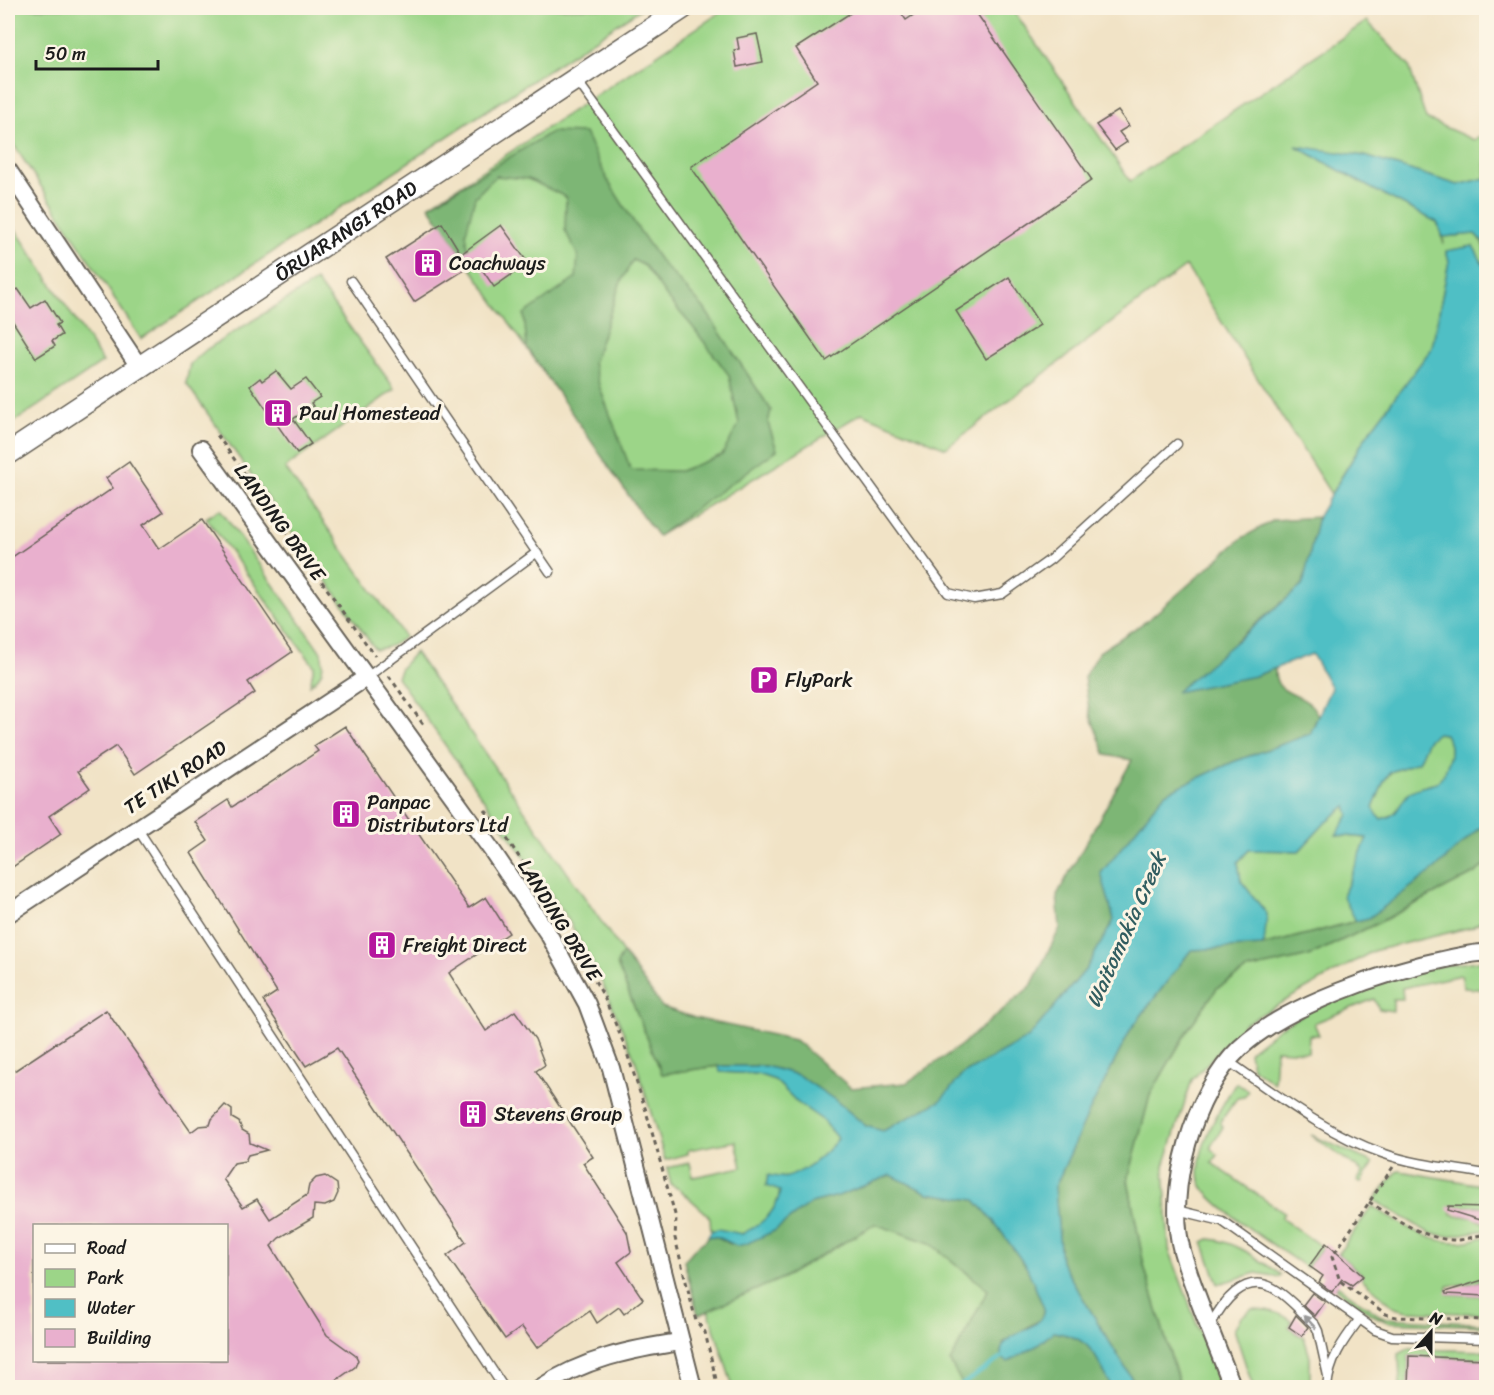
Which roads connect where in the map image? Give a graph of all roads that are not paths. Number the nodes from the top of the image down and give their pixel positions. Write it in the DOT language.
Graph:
graph roads {
  1 [pos="684,8"];
  2 [pos="575,78"];
  3 [pos="8,170"];
  4 [pos="351,282"];
  5 [pos="140,368"];
  6 [pos="1177,444"];
  7 [pos="201,449"];
  8 [pos="8,454"];
  9 [pos="536,553"];
  10 [pos="550,572"];
  11 [pos="367,677"];
  12 [pos="137,828"];
  13 [pos="8,914"];
  14 [pos="1486,953"];
  15 [pos="1228,1061"];
  16 [pos="1486,1174"];
  17 [pos="1177,1210"];
  18 [pos="1359,1320"];
  19 [pos="1210,1326"];
  20 [pos="1486,1339"];
  21 [pos="681,1342"];
  22 [pos="1328,1376"];
  23 [pos="700,1385"];
  24 [pos="504,1388"];
  25 [pos="540,1388"];
  26 [pos="1233,1388"];
  27 [pos="1327,1388"];
  1 -- 2 [label="street, ŌRUARANGI ROAD"];
  2 -- 5 [label="street, ŌRUARANGI ROAD"];
  2 -- 6 [label="lane"];
  3 -- 5 [label="street"];
  4 -- 9 [label="lane"];
  5 -- 8 [label="street, ŌRUARANGI ROAD"];
  7 -- 11 [label="street, LANDING DRIVE"];
  9 -- 10 [label="lane"];
  9 -- 11 [label="lane"];
  11 -- 12 [label="street, TE TIKI ROAD"];
  11 -- 21 [label="street, LANDING DRIVE"];
  12 -- 13 [label="street, TE TIKI ROAD"];
  12 -- 24 [label="lane"];
  14 -- 15 [label="street"];
  15 -- 16 [label="lane"];
  15 -- 17 [label="street"];
  17 -- 18 [label="lane"];
  17 -- 19 [label="street"];
  18 -- 20 [label="lane"];
  18 -- 22 [label="lane"];
  22 -- 19 [label="lane, one-way"];
  19 -- 26 [label="street"];
  21 -- 23 [label="street, LANDING DRIVE"];
  21 -- 25 [label="street"];
  22 -- 27 [label="lane"];
}
